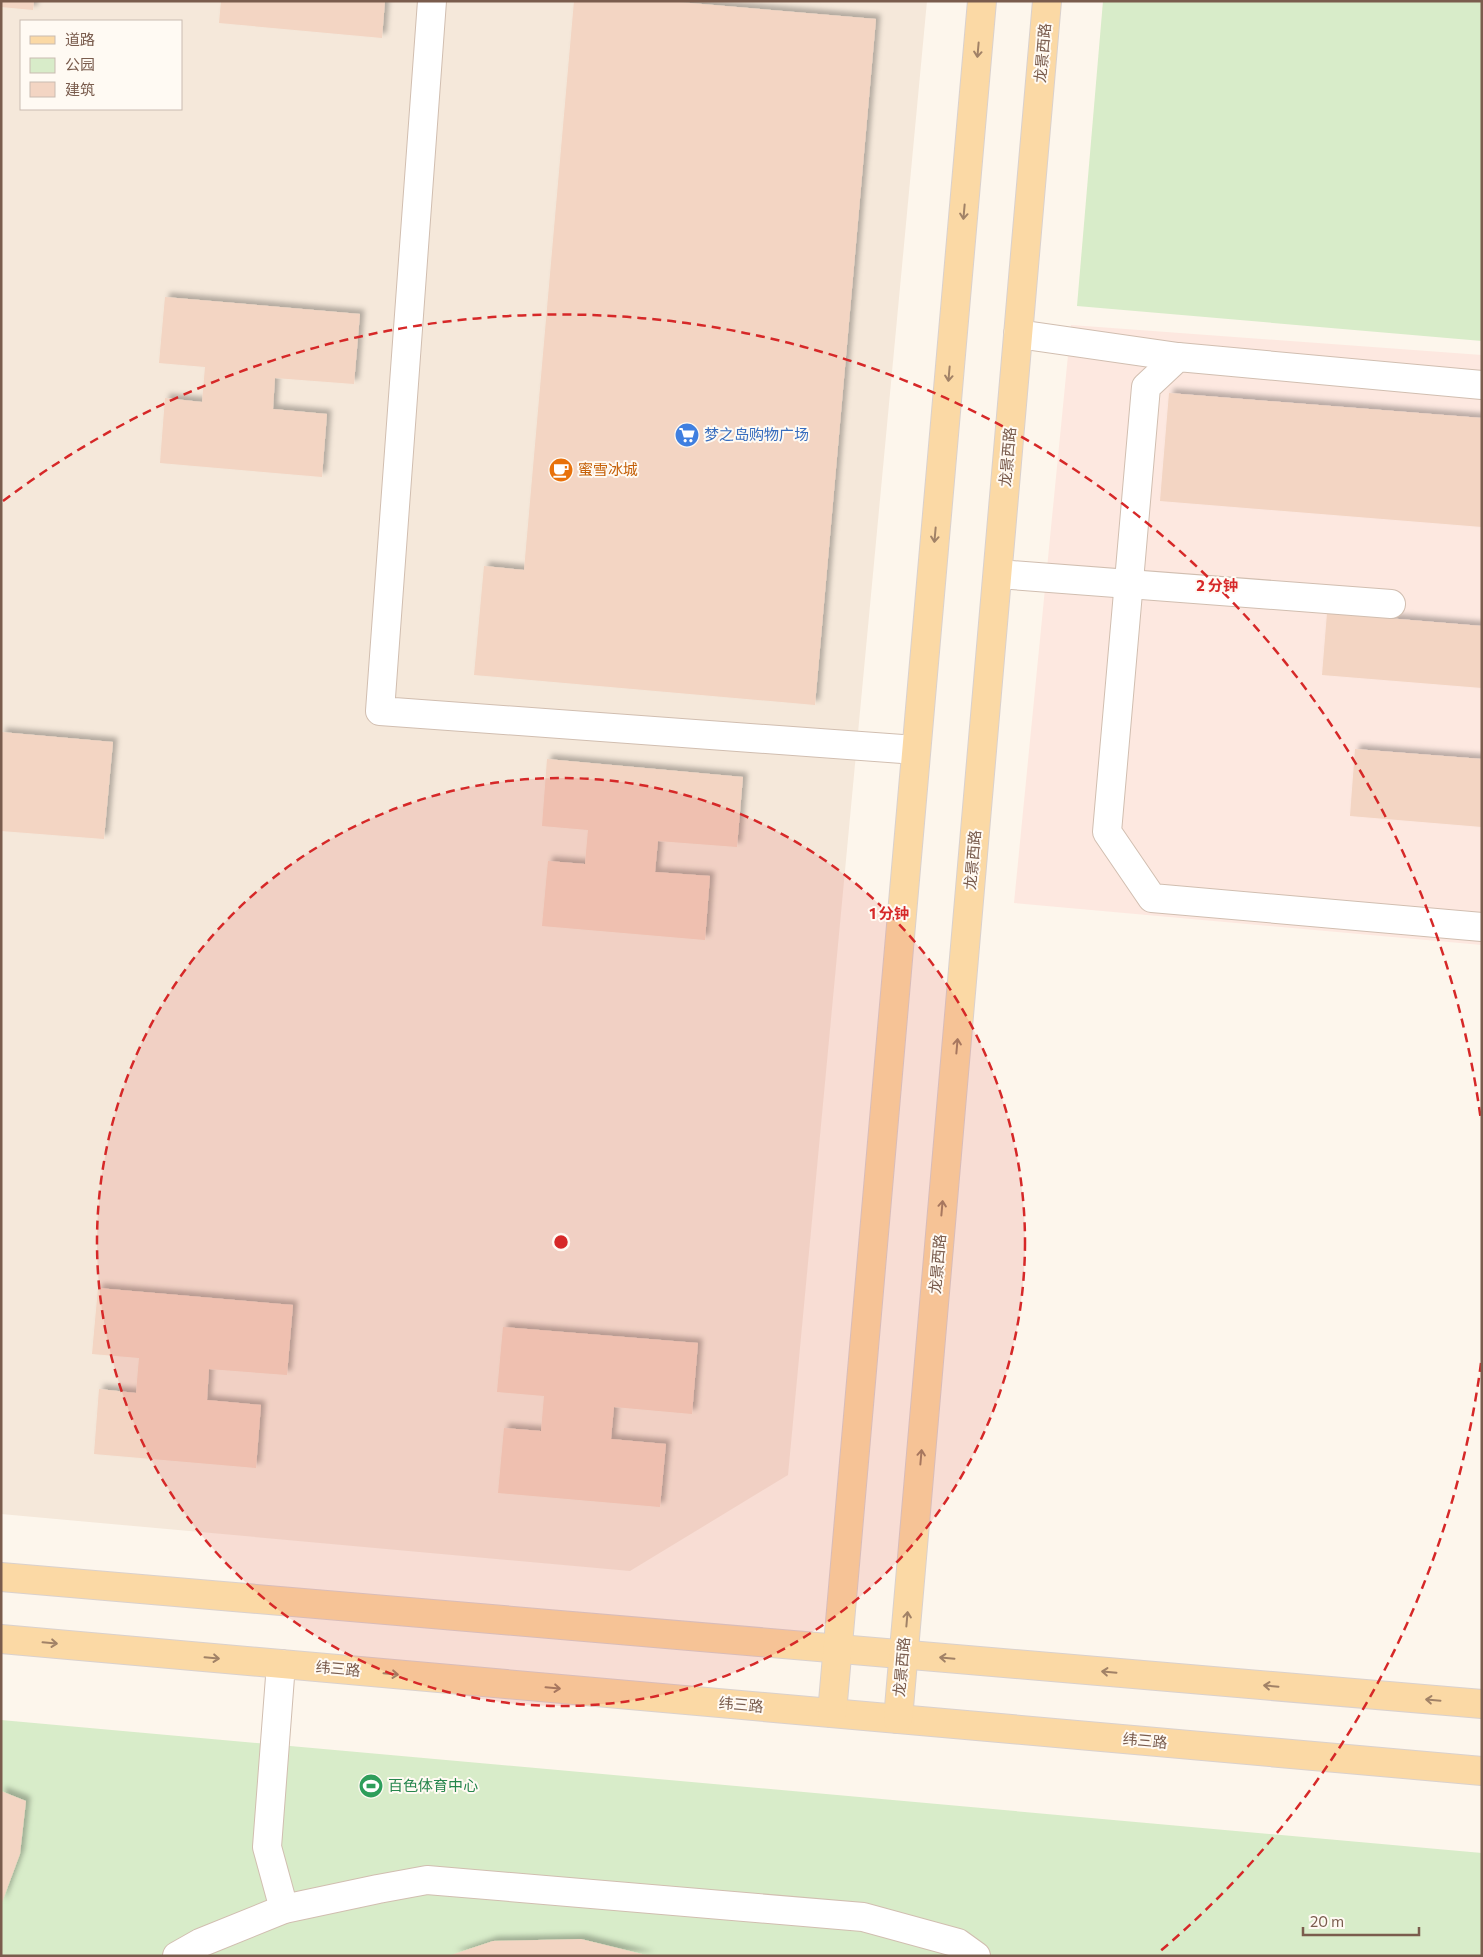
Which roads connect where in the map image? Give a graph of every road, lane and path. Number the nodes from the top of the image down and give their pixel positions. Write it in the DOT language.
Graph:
graph roads {
  1 [pos="432,1"];
  2 [pos="982,1"];
  3 [pos="1047,1"];
  4 [pos="1018,334"];
  5 [pos="1178,357"];
  6 [pos="1482,385"];
  7 [pos="998,574"];
  8 [pos="1128,584"];
  9 [pos="1391,604"];
  10 [pos="916,750"];
  11 [pos="1482,927"];
  12 [pos="1,1577"];
  13 [pos="1,1639"];
  14 [pos="838,1649"];
  15 [pos="904,1655"];
  16 [pos="281,1664"];
  17 [pos="1482,1704"];
  18 [pos="832,1713"];
  19 [pos="898,1719"];
  20 [pos="1482,1771"];
  21 [pos="284,1910"];
  22 [pos="178,1956"];
  23 [pos="976,1956"];
  1 -- 10 [label="lane"];
  2 -- 10 [label="main road, one-way"];
  3 -- 4 [label="main road, 龙景西路"];
  4 -- 5 [label="lane"];
  4 -- 7 [label="main road, 龙景西路"];
  5 -- 6 [label="lane"];
  5 -- 8 [label="lane"];
  7 -- 8 [label="lane"];
  15 -- 7 [label="main road, 龙景西路, one-way"];
  8 -- 9 [label="lane"];
  8 -- 11 [label="lane"];
  10 -- 14 [label="main road"];
  12 -- 14 [label="main road"];
  13 -- 16 [label="main road, 纬三路, one-way"];
  14 -- 15 [label="main road"];
  14 -- 18 [label="main road"];
  17 -- 15 [label="main road, one-way"];
  15 -- 19 [label="main road, 龙景西路"];
  16 -- 18 [label="main road, 纬三路, one-way"];
  16 -- 21 [label="lane"];
  18 -- 19 [label="main road, 纬三路"];
  19 -- 20 [label="main road, 纬三路"];
  21 -- 22 [label="lane"];
  21 -- 23 [label="lane"];
}
